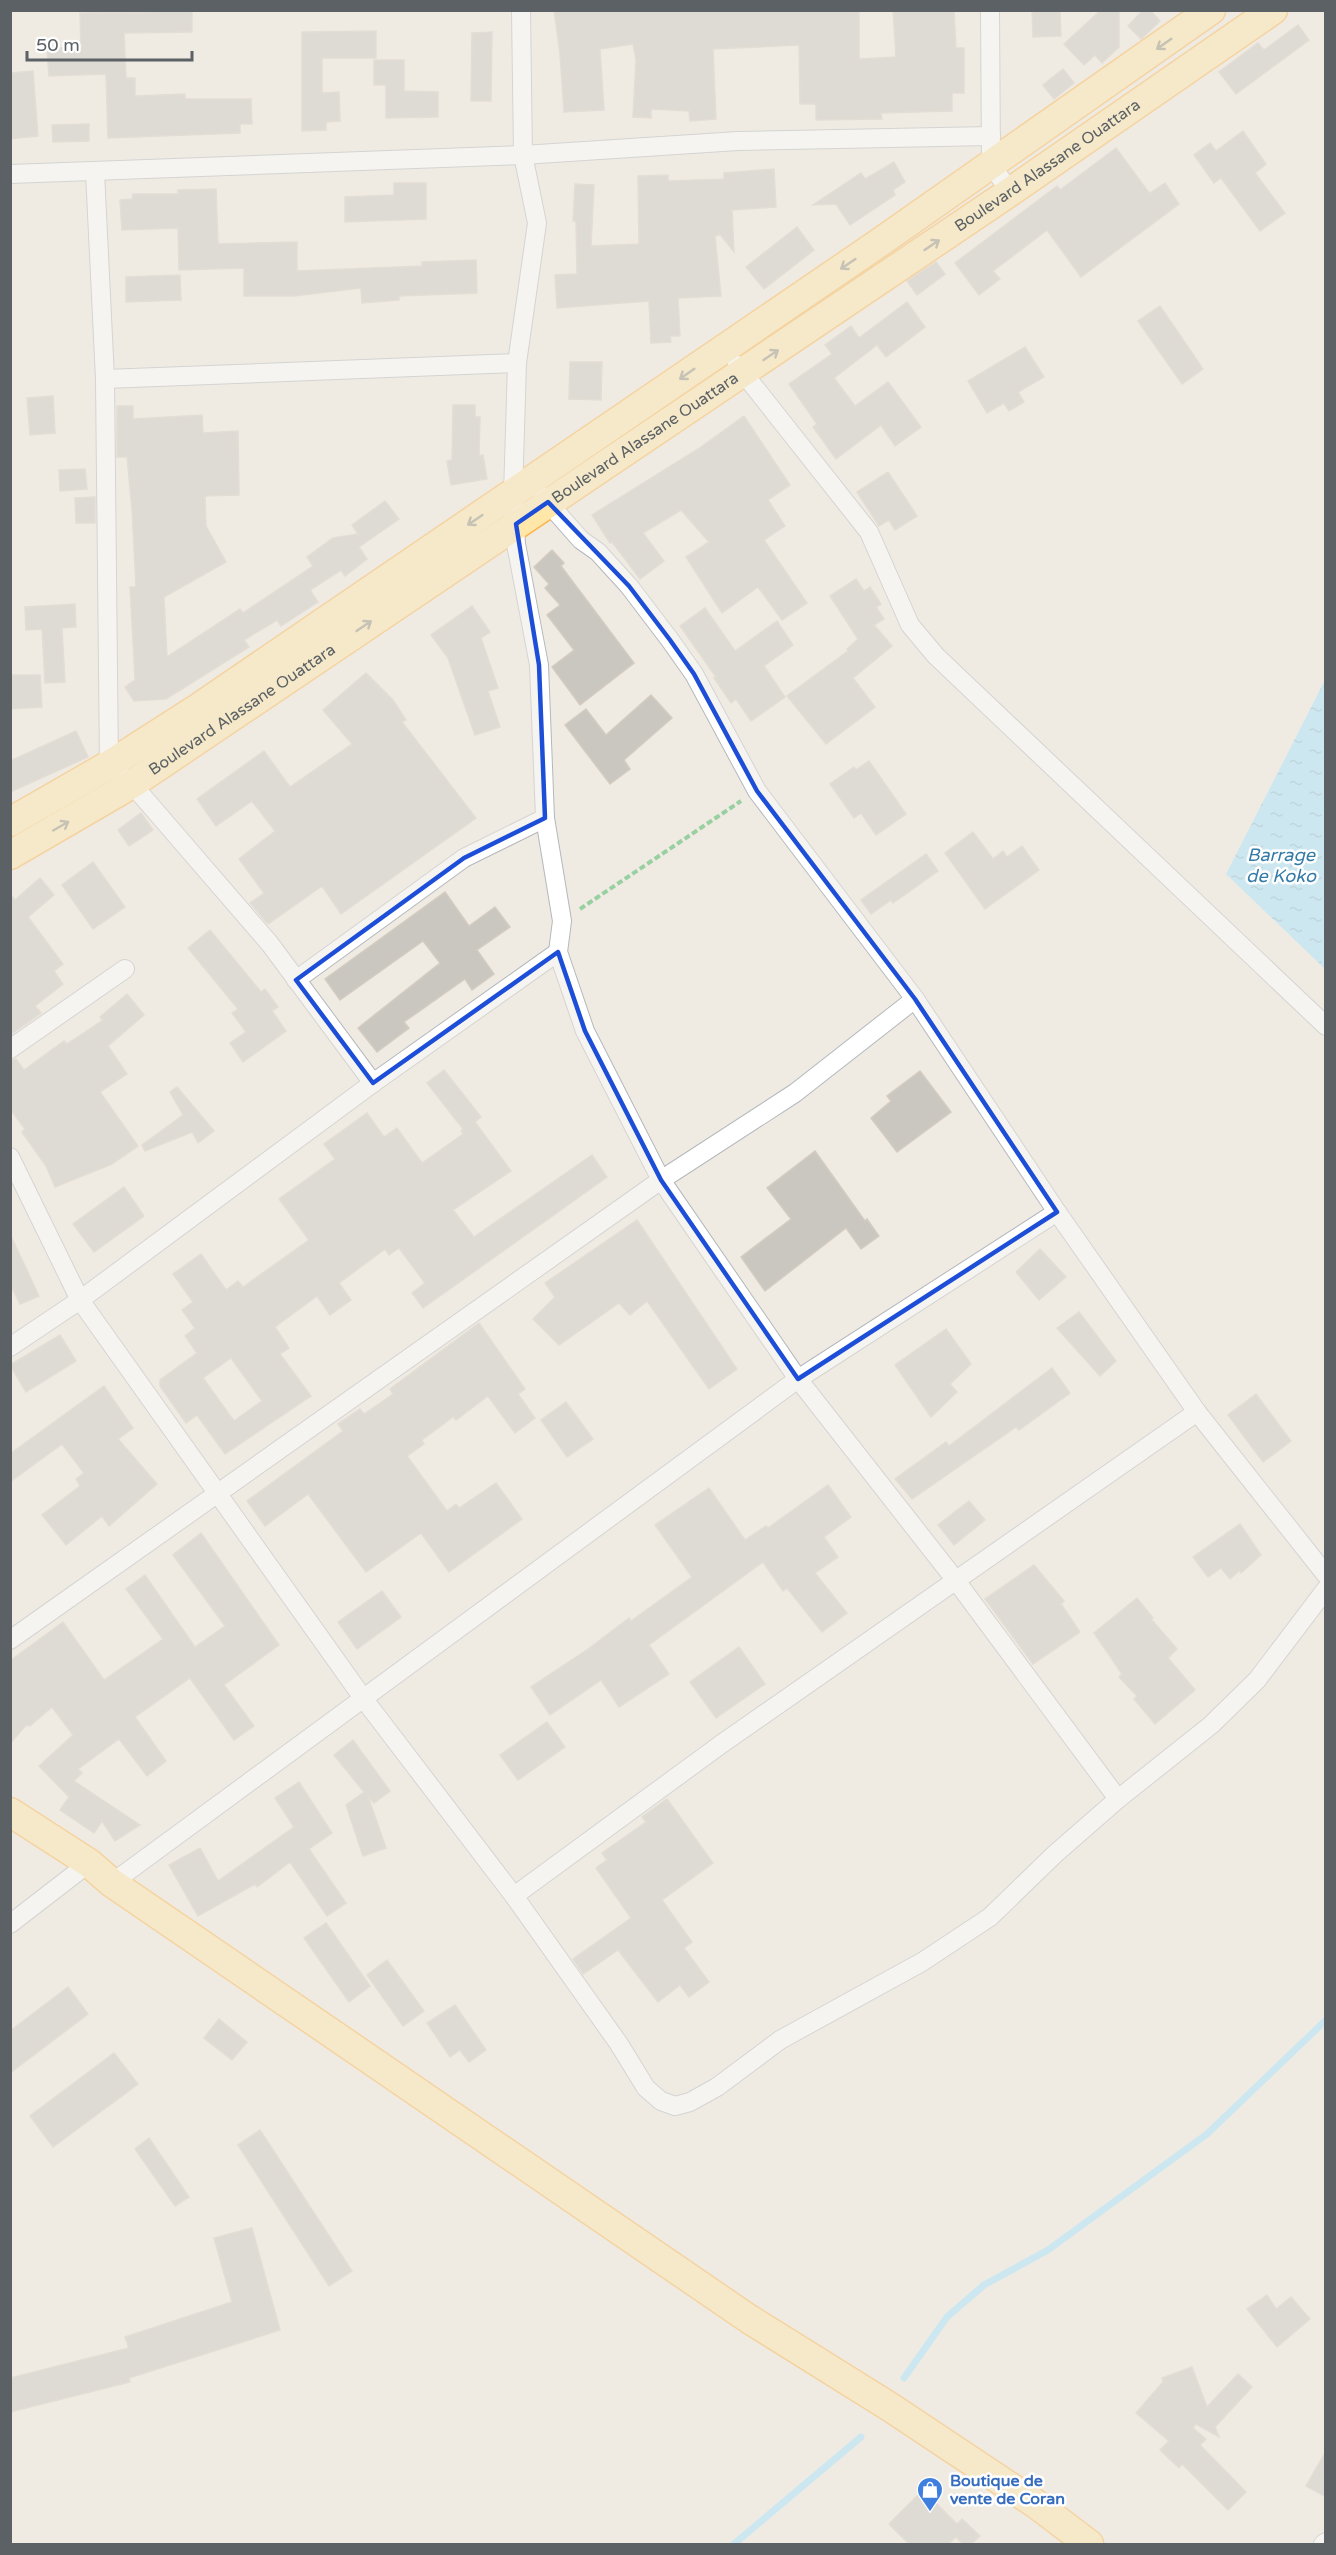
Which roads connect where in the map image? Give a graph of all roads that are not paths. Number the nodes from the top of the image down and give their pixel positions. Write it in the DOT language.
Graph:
graph roads {
  1 [pos="521,10"];
  2 [pos="990,10"];
  3 [pos="1211,10"];
  4 [pos="1273,10"];
  5 [pos="991,136"];
  6 [pos="523,155"];
  7 [pos="991,164"];
  8 [pos="95,172"];
  9 [pos="10,174"];
  10 [pos="1010,192"];
  11 [pos="723,348"];
  12 [pos="517,363"];
  13 [pos="743,373"];
  14 [pos="105,379"];
  15 [pos="526,485"];
  16 [pos="516,524"];
  17 [pos="109,765"];
  18 [pos="132,784"];
  19 [pos="545,818"];
  20 [pos="10,822"];
  21 [pos="10,855"];
  22 [pos="558,952"];
  23 [pos="125,969"];
  24 [pos="296,980"];
  25 [pos="915,999"];
  26 [pos="1326,1026"];
  27 [pos="10,1049"];
  28 [pos="373,1083"];
  29 [pos="10,1157"];
  30 [pos="661,1180"];
  31 [pos="1057,1212"];
  32 [pos="80,1300"];
  33 [pos="10,1347"];
  34 [pos="798,1379"];
  35 [pos="1197,1412"];
  36 [pos="219,1494"];
  37 [pos="1326,1575"];
  38 [pos="957,1582"];
  39 [pos="1326,1589"];
  40 [pos="10,1640"];
  41 [pos="363,1698"];
  42 [pos="1118,1799"];
  43 [pos="10,1812"];
  44 [pos="89,1863"];
  45 [pos="112,1883"];
  46 [pos="514,1896"];
  47 [pos="10,1924"];
  48 [pos="1089,2544"];
  1 -- 6 [label="street"];
  2 -- 5 [label="street"];
  3 -- 7 [label="main road, Boulevard Alassane Ouattara, one-way"];
  4 -- 10 [label="main road, Boulevard Alassane Ouattara"];
  5 -- 6 [label="street"];
  5 -- 7 [label="street"];
  6 -- 8 [label="street"];
  6 -- 12 [label="street"];
  7 -- 10 [label="street"];
  7 -- 11 [label="main road, Boulevard Alassane Ouattara, one-way"];
  8 -- 9 [label="street"];
  8 -- 14 [label="street"];
  13 -- 10 [label="main road, Boulevard Alassane Ouattara, one-way"];
  11 -- 13 [label="street"];
  11 -- 15 [label="main road, Boulevard Alassane Ouattara, one-way"];
  12 -- 14 [label="street"];
  12 -- 15 [label="street"];
  13 -- 15 [label="main road, Boulevard Alassane Ouattara"];
  13 -- 26 [label="street"];
  14 -- 17 [label="street"];
  15 -- 16 [label="main road, Boulevard Alassane Ouattara"];
  15 -- 17 [label="main road, Boulevard Alassane Ouattara, one-way"];
  15 -- 25 [label="street"];
  18 -- 16 [label="main road, Boulevard Alassane Ouattara, one-way"];
  16 -- 19 [label="street"];
  17 -- 18 [label="street"];
  17 -- 20 [label="main road, Boulevard Alassane Ouattara"];
  21 -- 18 [label="main road, Boulevard Alassane Ouattara, one-way"];
  18 -- 24 [label="street"];
  19 -- 22 [label="street"];
  19 -- 24 [label="street"];
  22 -- 28 [label="street"];
  22 -- 30 [label="street"];
  23 -- 27 [label="street"];
  24 -- 28 [label="street"];
  25 -- 30 [label="street"];
  25 -- 31 [label="street"];
  28 -- 32 [label="street"];
  29 -- 32 [label="street"];
  30 -- 34 [label="street"];
  30 -- 36 [label="street"];
  31 -- 34 [label="street"];
  31 -- 35 [label="street"];
  32 -- 33 [label="street"];
  32 -- 36 [label="street"];
  34 -- 38 [label="street"];
  34 -- 41 [label="street"];
  35 -- 37 [label="street"];
  35 -- 38 [label="street"];
  36 -- 40 [label="street"];
  36 -- 41 [label="street"];
  38 -- 42 [label="street"];
  38 -- 46 [label="street"];
  39 -- 42 [label="street"];
  41 -- 45 [label="street"];
  41 -- 46 [label="street"];
  42 -- 46 [label="street"];
  43 -- 44 [label="main road"];
  44 -- 45 [label="main road"];
  44 -- 47 [label="street"];
  45 -- 48 [label="main road"];
}
